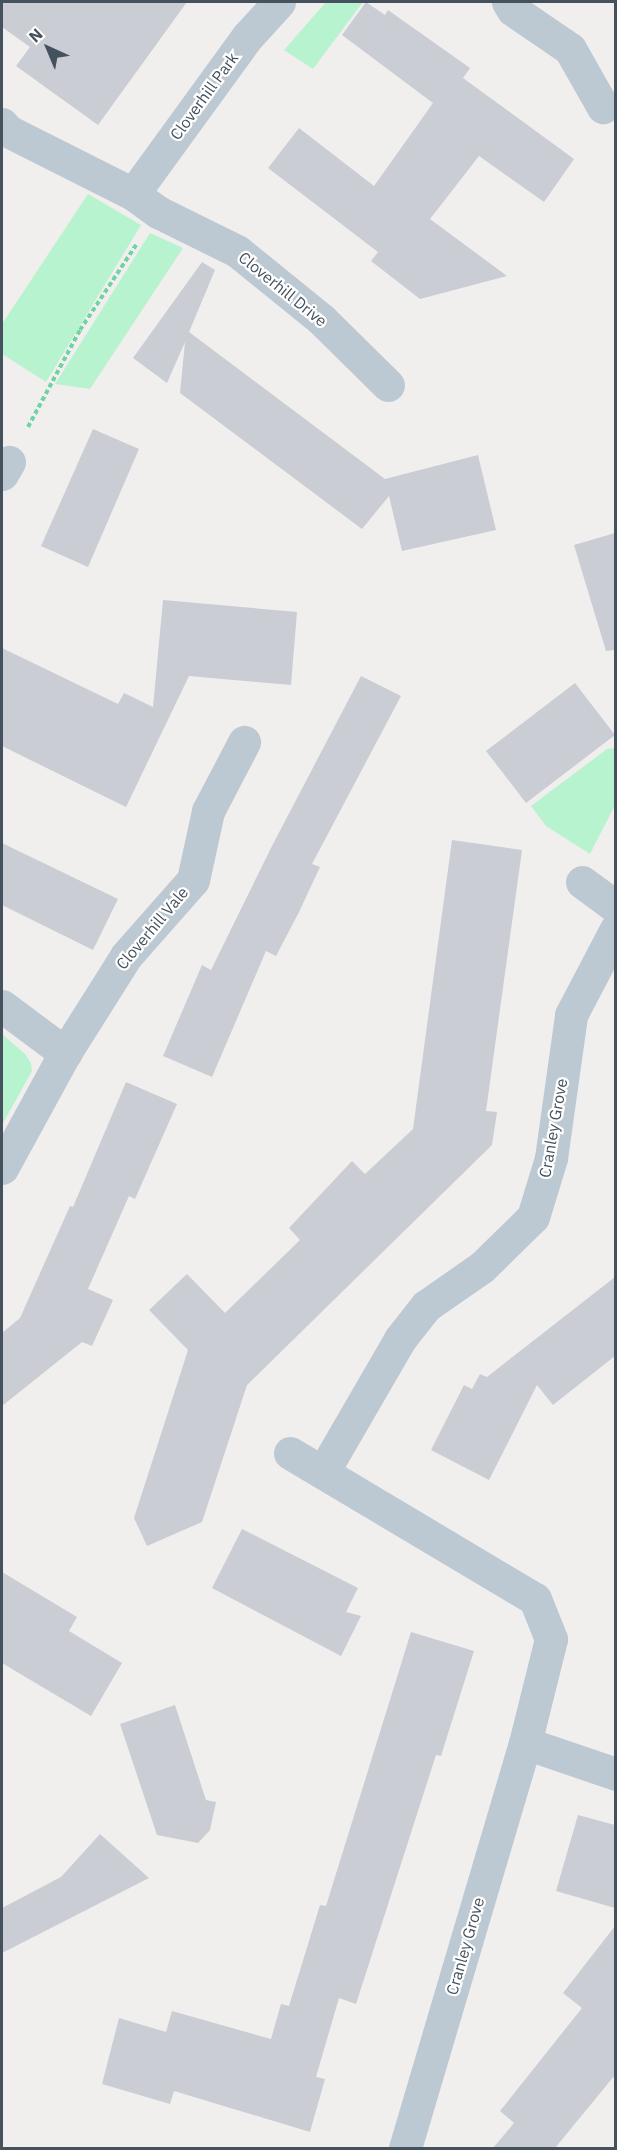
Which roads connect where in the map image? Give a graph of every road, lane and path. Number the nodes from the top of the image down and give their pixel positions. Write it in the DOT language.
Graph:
graph roads {
  1 [pos="279,2"];
  2 [pos="508,2"];
  3 [pos="603,107"];
  4 [pos="2,124"];
  5 [pos="145,203"];
  6 [pos="388,385"];
  7 [pos="5,468"];
  8 [pos="244,742"];
  9 [pos="582,882"];
  10 [pos="615,907"];
  11 [pos="615,928"];
  12 [pos="2,1006"];
  13 [pos="65,1053"];
  14 [pos="2,1168"];
  15 [pos="290,1453"];
  16 [pos="323,1472"];
  17 [pos="525,1743"];
  18 [pos="615,1774"];
  19 [pos="405,2148"];
  1 -- 5 [label="street, Cloverhill Park"];
  2 -- 3 [label="street"];
  4 -- 5 [label="street, Cloverhill Drive"];
  5 -- 6 [label="street, Cloverhill Drive"];
  5 -- 7 [label="path"];
  8 -- 13 [label="street, Cloverhill Vale"];
  9 -- 10 [label="street"];
  11 -- 16 [label="street, Cranley Grove"];
  12 -- 13 [label="street"];
  13 -- 14 [label="street, Cloverhill Vale"];
  15 -- 16 [label="street, Cranley Grove"];
  16 -- 17 [label="street, Cranley Grove"];
  17 -- 18 [label="street"];
  17 -- 19 [label="street, Cranley Grove"];
}
